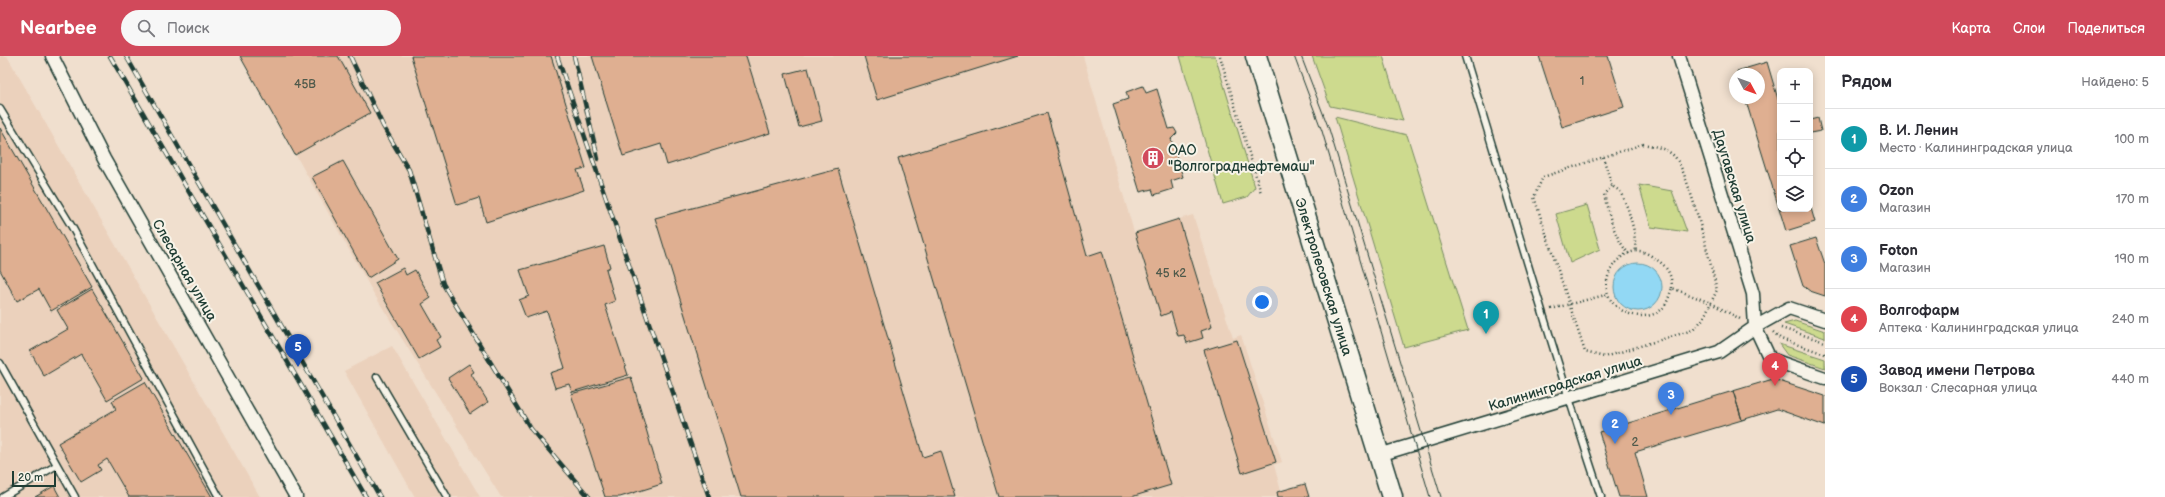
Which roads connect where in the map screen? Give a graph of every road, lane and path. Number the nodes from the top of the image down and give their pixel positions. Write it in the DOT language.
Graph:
graph roads {
  1 [pos="52,56"];
  2 [pos="1220,56"];
  3 [pos="1256,56"];
  4 [pos="1465,56"];
  5 [pos="1679,56"];
  6 [pos="0,109"];
  7 [pos="1603,157"];
  8 [pos="1612,186"];
  9 [pos="1261,193"];
  10 [pos="1636,252"];
  11 [pos="1630,254"];
  12 [pos="1672,288"];
  13 [pos="1609,294"];
  14 [pos="1711,303"];
  15 [pos="1569,304"];
  16 [pos="1543,311"];
  17 [pos="1825,320"];
  18 [pos="1755,327"];
  19 [pos="1773,330"];
  20 [pos="1825,342"];
  21 [pos="1825,354"];
  22 [pos="0,362"];
  23 [pos="377,377"];
  24 [pos="1825,378"];
  25 [pos="1567,398"];
  26 [pos="1379,455"];
  27 [pos="57,465"];
  28 [pos="3,497"];
  29 [pos="75,497"];
  30 [pos="219,497"];
  31 [pos="296,497"];
  32 [pos="447,497"];
  33 [pos="1392,497"];
  34 [pos="1601,497"];
  1 -- 31 [label="street, Слесарная улица"];
  2 -- 9 [label="path"];
  3 -- 26 [label="main road, Электролесовская улица"];
  4 -- 16 [label="lane"];
  5 -- 18 [label="street, Даугавская улица"];
  6 -- 30 [label="lane"];
  7 -- 8 [label="path"];
  7 -- 14 [label="path"];
  7 -- 15 [label="path"];
  8 -- 10 [label="path"];
  8 -- 11 [label="path"];
  10 -- 11 [label="path"];
  10 -- 12 [label="path"];
  11 -- 13 [label="path"];
  12 -- 13 [label="path"];
  12 -- 14 [label="path"];
  13 -- 15 [label="path"];
  14 -- 15 [label="path"];
  14 -- 18 [label="path"];
  15 -- 16 [label="path"];
  16 -- 25 [label="lane"];
  17 -- 18 [label="street, Калининградская улица"];
  18 -- 19 [label="path"];
  18 -- 24 [label="street"];
  18 -- 25 [label="street, Калининградская улица"];
  19 -- 20 [label="path"];
  19 -- 21 [label="path"];
  22 -- 27 [label="lane"];
  23 -- 32 [label="lane"];
  25 -- 26 [label="street, Калининградская улица"];
  25 -- 34 [label="lane"];
  26 -- 33 [label="main road, Электролесовская улица"];
  27 -- 28 [label="lane"];
  27 -- 29 [label="lane"];
}
